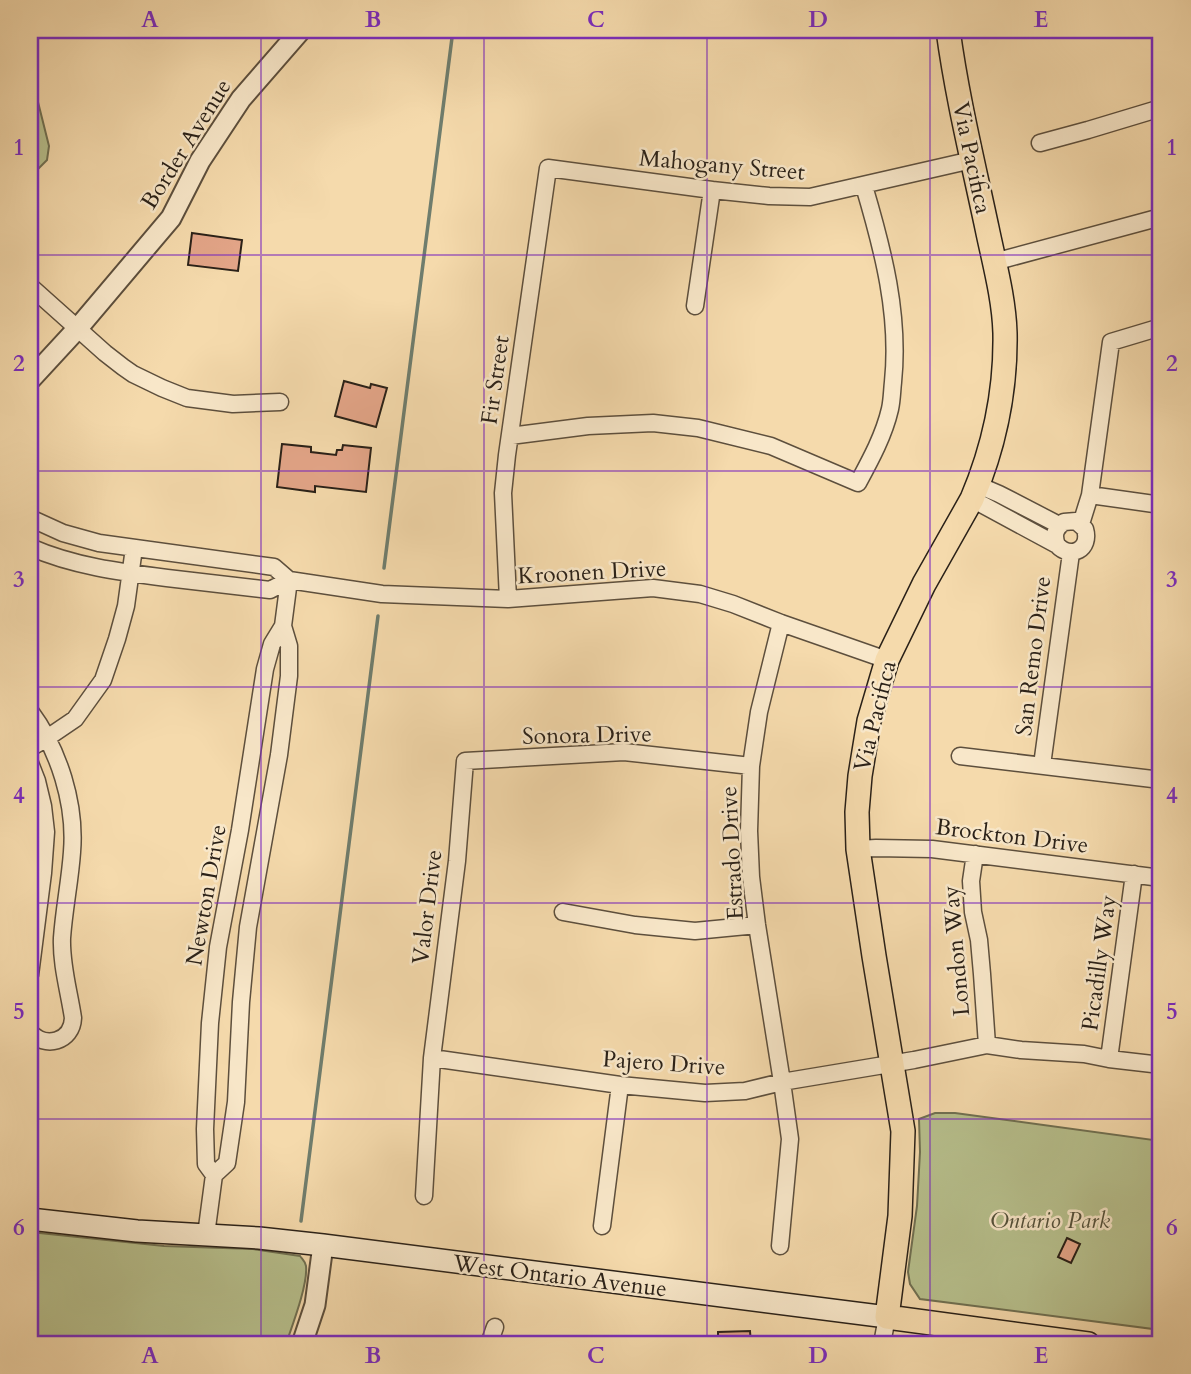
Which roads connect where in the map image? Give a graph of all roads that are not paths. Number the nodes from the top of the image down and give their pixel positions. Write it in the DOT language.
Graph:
graph roads {
  1 [pos="301,30"];
  2 [pos="947,30"];
  3 [pos="1161,108"];
  4 [pos="1040,143"];
  5 [pos="972,160"];
  6 [pos="548,168"];
  7 [pos="863,186"];
  8 [pos="712,190"];
  9 [pos="1161,217"];
  10 [pos="994,262"];
  11 [pos="30,286"];
  12 [pos="695,306"];
  13 [pos="1161,327"];
  14 [pos="78,328"];
  15 [pos="30,380"];
  16 [pos="280,402"];
  17 [pos="510,436"];
  18 [pos="975,492"];
  19 [pos="1090,495"];
  20 [pos="1161,505"];
  21 [pos="30,518"];
  22 [pos="1081,524"];
  23 [pos="1059,525"];
  24 [pos="30,547"];
  25 [pos="134,548"];
  26 [pos="1064,549"];
  27 [pos="130,573"];
  28 [pos="289,580"];
  29 [pos="508,599"];
  30 [pos="780,623"];
  31 [pos="284,626"];
  32 [pos="887,660"];
  33 [pos="30,711"];
  34 [pos="47,738"];
  35 [pos="30,748"];
  36 [pos="960,756"];
  37 [pos="465,761"];
  38 [pos="30,763"];
  39 [pos="1042,765"];
  40 [pos="751,766"];
  41 [pos="1161,780"];
  42 [pos="858,849"];
  43 [pos="975,854"];
  44 [pos="1133,874"];
  45 [pos="1161,878"];
  46 [pos="563,912"];
  47 [pos="757,925"];
  48 [pos="30,975"];
  49 [pos="30,1032"];
  50 [pos="987,1045"];
  51 [pos="432,1058"];
  52 [pos="1109,1059"];
  53 [pos="892,1064"];
  54 [pos="1161,1065"];
  55 [pos="782,1082"];
  56 [pos="620,1085"];
  57 [pos="214,1175"];
  58 [pos="424,1196"];
  59 [pos="30,1220"];
  60 [pos="602,1226"];
  61 [pos="206,1235"];
  62 [pos="323,1245"];
  63 [pos="780,1246"];
  64 [pos="887,1317"];
  65 [pos="495,1327"];
  66 [pos="302,1344"];
  67 [pos="489,1344"];
  68 [pos="882,1344"];
  69 [pos="1088,1344"];
  1 -- 14 [label="street, Border Avenue"];
  2 -- 5 [label="main road, Via Pacifica"];
  3 -- 4 [label="street"];
  5 -- 7 [label="street, Mahogany Street"];
  5 -- 10 [label="main road, Via Pacifica"];
  6 -- 8 [label="street, Mahogany Street"];
  6 -- 17 [label="street, Fir Street"];
  7 -- 8 [label="street, Mahogany Street"];
  7 -- 17 [label="street"];
  8 -- 12 [label="street"];
  9 -- 10 [label="street"];
  10 -- 18 [label="main road, Via Pacifica"];
  11 -- 14 [label="street"];
  13 -- 19 [label="street"];
  14 -- 15 [label="street, Border Avenue"];
  14 -- 16 [label="street"];
  17 -- 29 [label="street, Fir Street"];
  18 -- 23 [label="street"];
  18 -- 26 [label="street"];
  18 -- 32 [label="main road, Via Pacifica"];
  19 -- 20 [label="street"];
  19 -- 22 [label="street"];
  21 -- 25 [label="street, Kroonen Drive"];
  22 -- 23 [label="street"];
  22 -- 26 [label="street"];
  23 -- 26 [label="street"];
  24 -- 27 [label="street, Kroonen Drive"];
  25 -- 27 [label="street"];
  25 -- 28 [label="street, Kroonen Drive"];
  26 -- 39 [label="street, San Remo Drive"];
  27 -- 28 [label="street, Kroonen Drive"];
  27 -- 34 [label="street"];
  28 -- 29 [label="street, Kroonen Drive"];
  28 -- 31 [label="street, Newton Drive"];
  29 -- 30 [label="street, Kroonen Drive"];
  30 -- 32 [label="street, Kroonen Drive"];
  30 -- 40 [label="street, Estrado Drive"];
  31 -- 57 [label="street, Newton Drive"];
  31 -- 57 [label="street, Newton Drive"];
  32 -- 42 [label="main road, Via Pacifica"];
  33 -- 34 [label="street"];
  34 -- 35 [label="street"];
  34 -- 49 [label="street"];
  36 -- 39 [label="street"];
  37 -- 40 [label="street, Sonora Drive"];
  37 -- 51 [label="street, Valor Drive"];
  38 -- 48 [label="street"];
  39 -- 41 [label="street"];
  40 -- 47 [label="street, Estrado Drive"];
  42 -- 43 [label="street, Brockton Drive"];
  42 -- 53 [label="main road, Via Pacifica"];
  43 -- 44 [label="street, Brockton Drive"];
  43 -- 50 [label="street, London Way"];
  44 -- 45 [label="street, Brockton Drive"];
  44 -- 52 [label="street, Picadilly Way"];
  46 -- 47 [label="street"];
  47 -- 55 [label="street, Estrado Drive"];
  50 -- 52 [label="street, Pajero Drive"];
  50 -- 53 [label="street, Pajero Drive"];
  51 -- 56 [label="street, Pajero Drive"];
  51 -- 58 [label="street, Valor Drive"];
  52 -- 54 [label="street, Pajero Drive"];
  53 -- 55 [label="street, Pajero Drive"];
  53 -- 64 [label="main road, Via Pacifica"];
  55 -- 56 [label="street, Pajero Drive"];
  55 -- 63 [label="street, Estrado Drive"];
  56 -- 60 [label="street"];
  57 -- 61 [label="street, Newton Drive"];
  59 -- 61 [label="main road, West Ontario Avenue"];
  61 -- 62 [label="main road, West Ontario Avenue"];
  62 -- 64 [label="main road, West Ontario Avenue"];
  62 -- 66 [label="street"];
  64 -- 68 [label="street, Via Pacifica"];
  64 -- 69 [label="main road, West Ontario Avenue"];
  65 -- 67 [label="street"];
}
